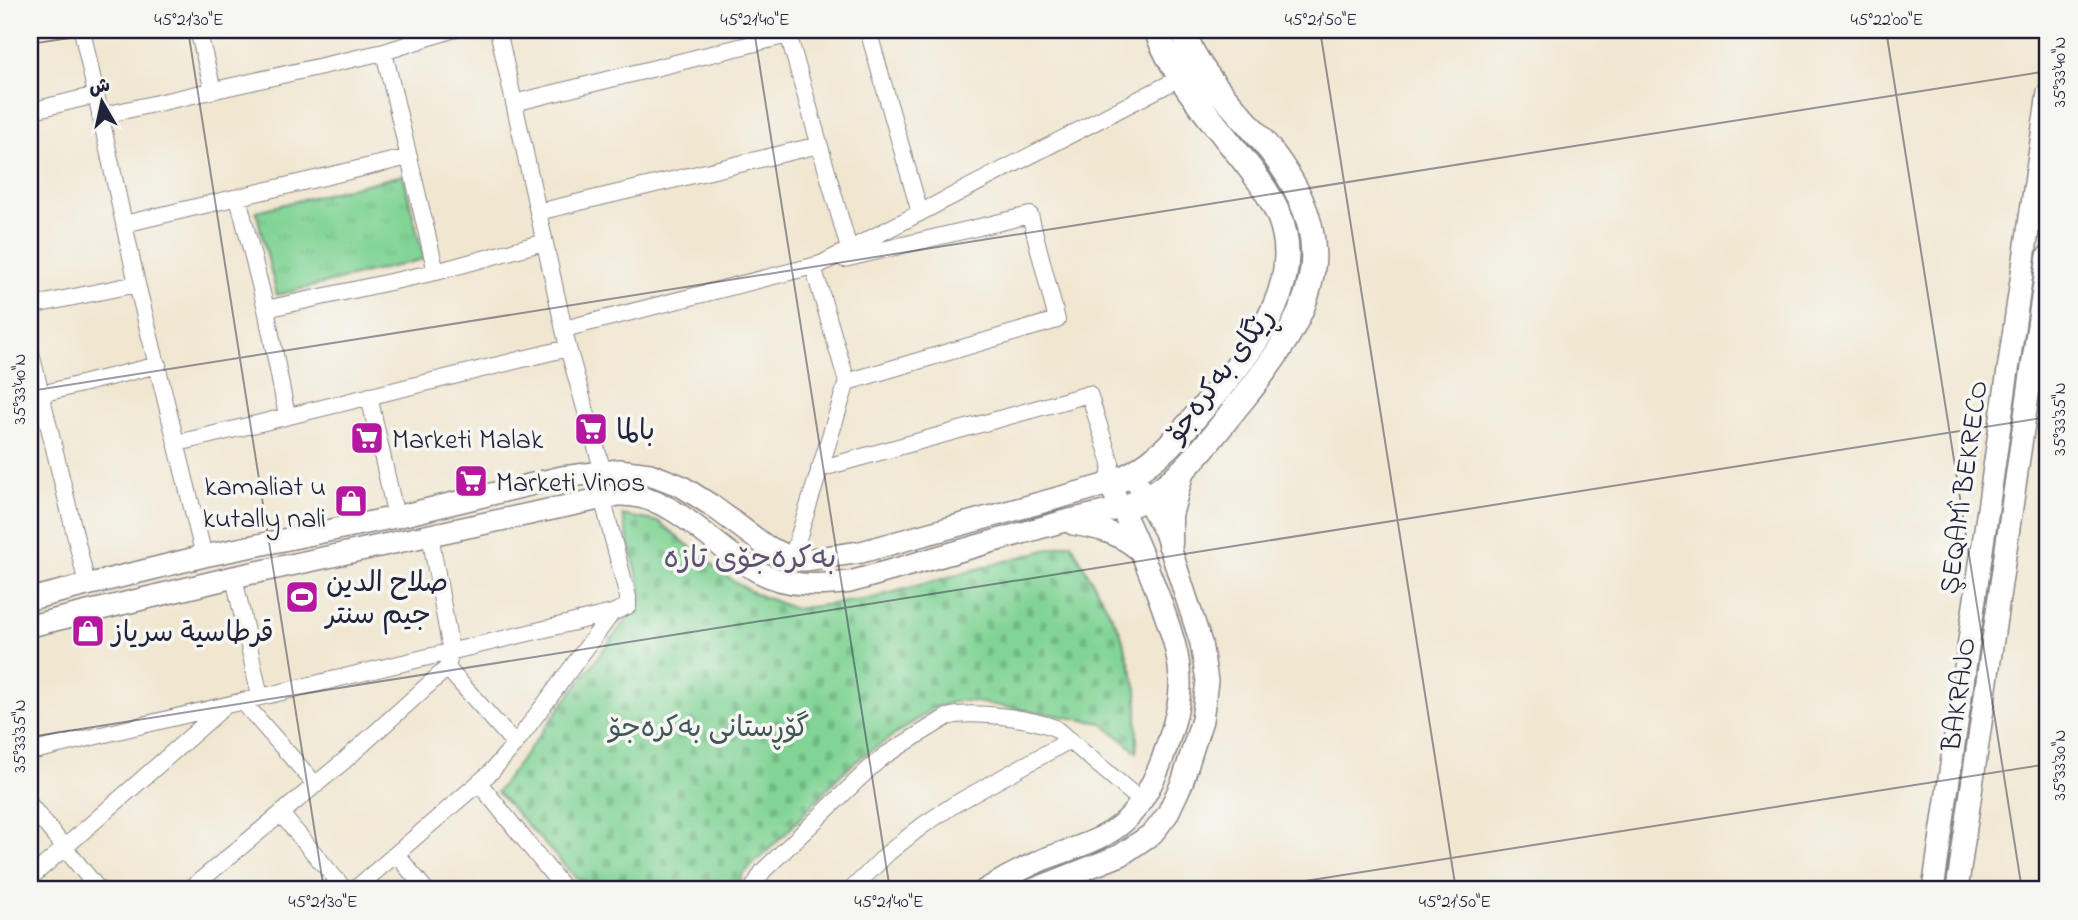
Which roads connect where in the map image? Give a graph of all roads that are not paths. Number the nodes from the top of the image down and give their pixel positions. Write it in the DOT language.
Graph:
graph roads {
  1 [pos="82,30"];
  2 [pos="198,30"];
  3 [pos="452,30"];
  4 [pos="498,30"];
  5 [pos="868,30"];
  6 [pos="1156,30"];
  7 [pos="1184,30"];
  8 [pos="787,32"];
  9 [pos="384,52"];
  10 [pos="1180,78"];
  11 [pos="213,90"];
  12 [pos="2048,93"];
  13 [pos="96,95"];
  14 [pos="514,103"];
  15 [pos="30,111"];
  16 [pos="100,116"];
  17 [pos="820,145"];
  18 [pos="409,157"];
  19 [pos="238,197"];
  20 [pos="537,212"];
  21 [pos="920,213"];
  22 [pos="124,224"];
  23 [pos="544,242"];
  24 [pos="849,249"];
  25 [pos="2048,256"];
  26 [pos="817,265"];
  27 [pos="436,272"];
  28 [pos="137,284"];
  29 [pos="30,306"];
  30 [pos="265,309"];
  31 [pos="564,329"];
  32 [pos="568,348"];
  33 [pos="31,359"];
  34 [pos="158,365"];
  35 [pos="847,382"];
  36 [pos="41,394"];
  37 [pos="369,396"];
  38 [pos="287,416"];
  39 [pos="178,443"];
  40 [pos="818,470"];
  41 [pos="1182,471"];
  42 [pos="603,472"];
  43 [pos="1117,474"];
  44 [pos="602,497"];
  45 [pos="1052,498"];
  46 [pos="1148,499"];
  47 [pos="1122,508"];
  48 [pos="397,517"];
  49 [pos="1060,522"];
  50 [pos="430,535"];
  51 [pos="1170,544"];
  52 [pos="1143,553"];
  53 [pos="204,556"];
  54 [pos="792,558"];
  55 [pos="234,577"];
  56 [pos="87,584"];
  57 [pos="30,599"];
  58 [pos="612,613"];
  59 [pos="30,626"];
  60 [pos="451,651"];
  61 [pos="447,668"];
  62 [pos="261,697"];
  63 [pos="234,703"];
  64 [pos="1070,740"];
  65 [pos="515,744"];
  66 [pos="30,752"];
  67 [pos="479,783"];
  68 [pos="316,785"];
  69 [pos="1141,801"];
  70 [pos="30,805"];
  71 [pos="281,814"];
  72 [pos="64,848"];
  73 [pos="396,854"];
  74 [pos="30,878"];
  75 [pos="99,890"];
  76 [pos="189,890"];
  77 [pos="345,890"];
  78 [pos="354,890"];
  79 [pos="426,890"];
  80 [pos="566,890"];
  81 [pos="752,890"];
  82 [pos="851,890"];
  83 [pos="985,890"];
  84 [pos="1031,890"];
  85 [pos="1933,890"];
  86 [pos="1957,890"];
  1 -- 13 [label="street"];
  2 -- 11 [label="street"];
  3 -- 9 [label="street"];
  4 -- 14 [label="street"];
  5 -- 21 [label="street"];
  6 -- 10 [label="main road, ڕێگای بەکرەجۆ"];
  7 -- 41 [label="main road, ڕێگای بەکرەجۆ"];
  8 -- 14 [label="street"];
  8 -- 17 [label="street"];
  9 -- 11 [label="street"];
  9 -- 18 [label="street"];
  10 -- 21 [label="street"];
  10 -- 43 [label="main road, ڕێگای بەکرەجۆ"];
  11 -- 16 [label="street"];
  12 -- 85 [label="main road, ŞEQAMÎ BEKRECO"];
  13 -- 15 [label="street"];
  13 -- 16 [label="street"];
  14 -- 20 [label="street"];
  16 -- 22 [label="street"];
  17 -- 20 [label="street"];
  17 -- 24 [label="street"];
  18 -- 19 [label="street"];
  18 -- 27 [label="street"];
  19 -- 22 [label="street"];
  19 -- 30 [label="street"];
  20 -- 23 [label="street"];
  21 -- 24 [label="street"];
  22 -- 28 [label="street"];
  23 -- 27 [label="street"];
  23 -- 31 [label="street"];
  24 -- 26 [label="street"];
  25 -- 86 [label="main road, BAKRAJO"];
  26 -- 31 [label="street"];
  26 -- 35 [label="street"];
  26 -- 35 [label="street"];
  27 -- 30 [label="street"];
  28 -- 29 [label="street"];
  28 -- 34 [label="street"];
  30 -- 38 [label="street"];
  31 -- 32 [label="street"];
  32 -- 37 [label="street"];
  32 -- 42 [label="street"];
  33 -- 36 [label="street"];
  34 -- 36 [label="street"];
  34 -- 39 [label="street"];
  35 -- 40 [label="street"];
  36 -- 56 [label="street"];
  37 -- 38 [label="street"];
  37 -- 48 [label="street"];
  38 -- 39 [label="street"];
  39 -- 53 [label="street"];
  40 -- 43 [label="street"];
  40 -- 54 [label="street"];
  41 -- 46 [label="main road, ڕێگای بەکرەجۆ"];
  41 -- 51 [label="main road"];
  42 -- 48 [label="main road"];
  42 -- 54 [label="main road"];
  43 -- 45 [label="main road"];
  43 -- 46 [label="main road"];
  43 -- 47 [label="main road"];
  44 -- 49 [label="main road"];
  44 -- 50 [label="main road"];
  44 -- 58 [label="street"];
  45 -- 49 [label="main road"];
  45 -- 54 [label="main road"];
  46 -- 47 [label="main road, ڕێگای بەکرەجۆ"];
  46 -- 51 [label="main road"];
  47 -- 49 [label="main road"];
  47 -- 52 [label="main road"];
  48 -- 53 [label="main road"];
  49 -- 52 [label="main road"];
  50 -- 55 [label="main road"];
  50 -- 60 [label="street"];
  51 -- 84 [label="main road"];
  52 -- 69 [label="main road"];
  53 -- 56 [label="main road"];
  55 -- 59 [label="main road"];
  55 -- 62 [label="street"];
  56 -- 57 [label="main road"];
  58 -- 60 [label="street"];
  58 -- 65 [label="street"];
  60 -- 61 [label="street"];
  60 -- 62 [label="street"];
  61 -- 65 [label="street"];
  61 -- 68 [label="street"];
  62 -- 63 [label="street"];
  63 -- 66 [label="street"];
  63 -- 68 [label="street"];
  63 -- 72 [label="street"];
  64 -- 69 [label="street"];
  64 -- 81 [label="street"];
  64 -- 82 [label="street"];
  65 -- 67 [label="street"];
  67 -- 73 [label="street"];
  67 -- 80 [label="street"];
  68 -- 71 [label="street"];
  69 -- 83 [label="main road"];
  70 -- 72 [label="street"];
  71 -- 76 [label="street"];
  71 -- 77 [label="street"];
  72 -- 74 [label="street"];
  72 -- 75 [label="street"];
  73 -- 78 [label="street"];
  73 -- 79 [label="street"];
}
